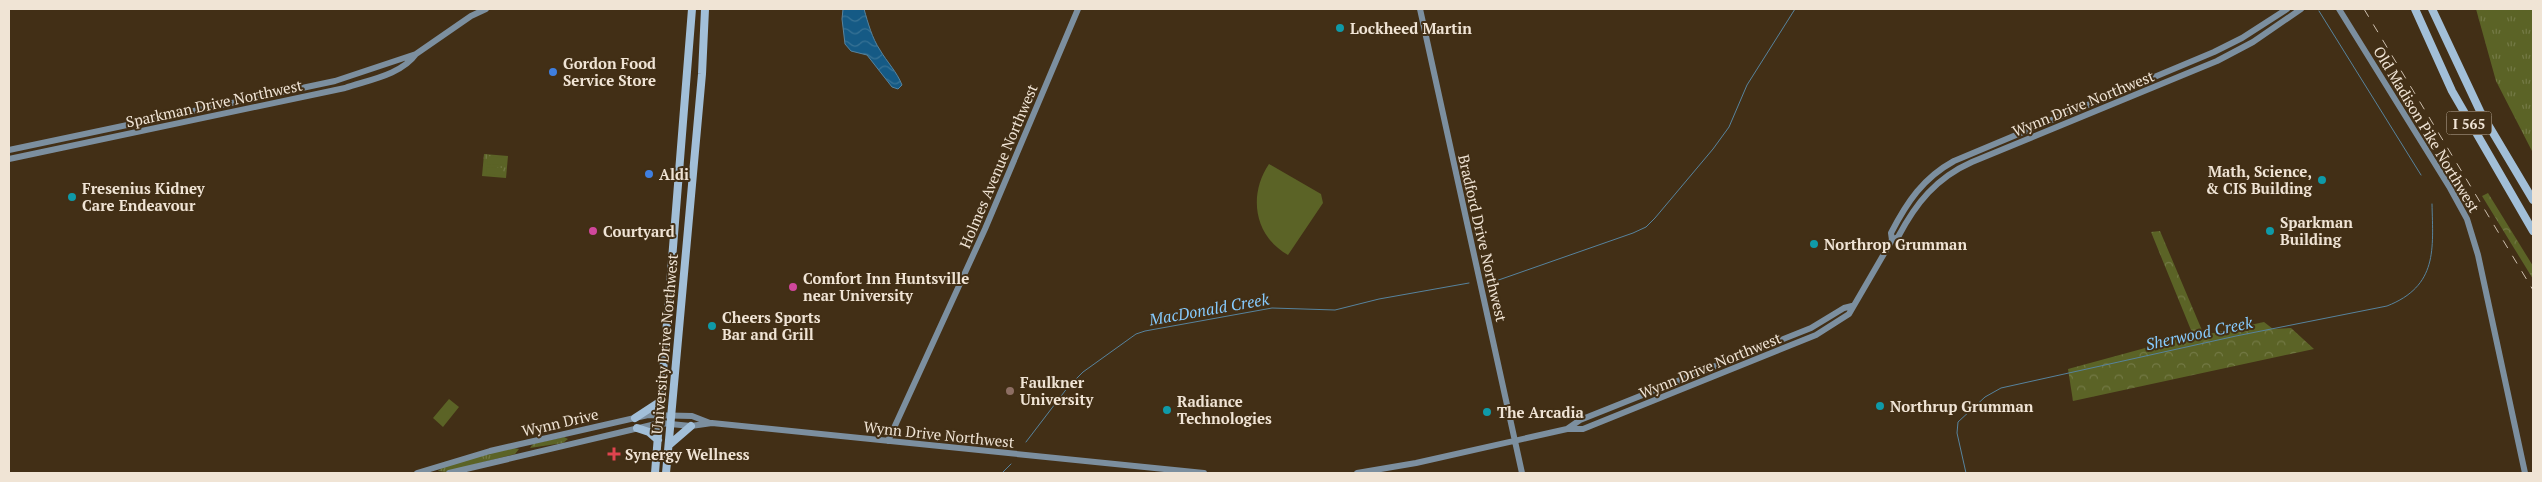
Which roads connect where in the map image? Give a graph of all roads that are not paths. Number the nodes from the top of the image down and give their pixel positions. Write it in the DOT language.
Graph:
graph roads {
  1 [pos="475,9"];
  2 [pos="486,9"];
  3 [pos="692,9"];
  4 [pos="705,9"];
  5 [pos="711,9"];
  6 [pos="1078,9"];
  7 [pos="1420,9"];
  8 [pos="2286,9"];
  9 [pos="2301,9"];
  10 [pos="2339,9"];
  11 [pos="2415,9"];
  12 [pos="2432,9"];
  13 [pos="471,16"];
  14 [pos="705,25"];
  15 [pos="416,54"];
  16 [pos="9,150"];
  17 [pos="9,159"];
  18 [pos="2533,200"];
  19 [pos="2533,231"];
  20 [pos="1892,240"];
  21 [pos="1852,306"];
  22 [pos="661,401"];
  23 [pos="660,414"];
  24 [pos="672,415"];
  25 [pos="635,418"];
  26 [pos="660,423"];
  27 [pos="712,423"];
  28 [pos="671,424"];
  29 [pos="691,426"];
  30 [pos="637,428"];
  31 [pos="1567,429"];
  32 [pos="658,440"];
  33 [pos="888,441"];
  34 [pos="1516,442"];
  35 [pos="669,445"];
  36 [pos="417,473"];
  37 [pos="449,473"];
  38 [pos="655,473"];
  39 [pos="666,473"];
  40 [pos="1204,473"];
  41 [pos="1357,473"];
  42 [pos="1522,473"];
  43 [pos="2525,473"];
  1 -- 13 [label="street, Sparkman Drive Northwest"];
  2 -- 13 [label="street, Sparkman Drive Northwest"];
  3 -- 22 [label="highway, University Drive Northwest"];
  4 -- 14 [label="highway, University Drive Northwest"];
  5 -- 14 [label="highway"];
  6 -- 33 [label="street, Holmes Avenue Northwest"];
  7 -- 34 [label="street, Bradford Drive Northwest"];
  8 -- 20 [label="street, Wynn Drive Northwest"];
  9 -- 20 [label="street, Wynn Drive Northwest"];
  10 -- 43 [label="street, Old Madison Pike Northwest"];
  11 -- 19 [label="highway, I 565"];
  12 -- 18 [label="highway, I 565"];
  13 -- 15 [label="street, Sparkman Drive Northwest"];
  14 -- 24 [label="highway, University Drive Northwest"];
  15 -- 16 [label="street, Sparkman Drive Northwest"];
  15 -- 17 [label="street, Sparkman Drive Northwest"];
  20 -- 21 [label="street, Wynn Drive Northwest"];
  21 -- 31 [label="street, Wynn Drive Northwest"];
  21 -- 31 [label="street, Wynn Drive Northwest"];
  22 -- 23 [label="highway, University Drive Northwest"];
  22 -- 25 [label="highway"];
  23 -- 24 [label="street, Wynn Drive"];
  23 -- 25 [label="street, Wynn Drive"];
  23 -- 26 [label="highway, University Drive Northwest"];
  24 -- 27 [label="street, Wynn Drive"];
  24 -- 28 [label="highway, University Drive Northwest"];
  25 -- 36 [label="street, Wynn Drive"];
  26 -- 28 [label="street, Wynn Drive"];
  26 -- 30 [label="street, Wynn Drive"];
  26 -- 32 [label="highway, University Drive Northwest"];
  27 -- 29 [label="street, Wynn Drive Northwest"];
  27 -- 33 [label="street, Wynn Drive Northwest"];
  28 -- 29 [label="street, Wynn Drive Northwest"];
  28 -- 35 [label="highway, University Drive Northwest"];
  29 -- 35 [label="highway"];
  30 -- 32 [label="highway"];
  30 -- 37 [label="street, Wynn Drive"];
  31 -- 34 [label="street, Wynn Drive Northwest"];
  32 -- 38 [label="highway, University Drive Northwest"];
  33 -- 40 [label="street, Wynn Drive Northwest"];
  34 -- 41 [label="street, Wynn Drive Northwest"];
  34 -- 42 [label="street, Bradford Drive Northwest"];
  35 -- 39 [label="highway, University Drive Northwest"];
}
